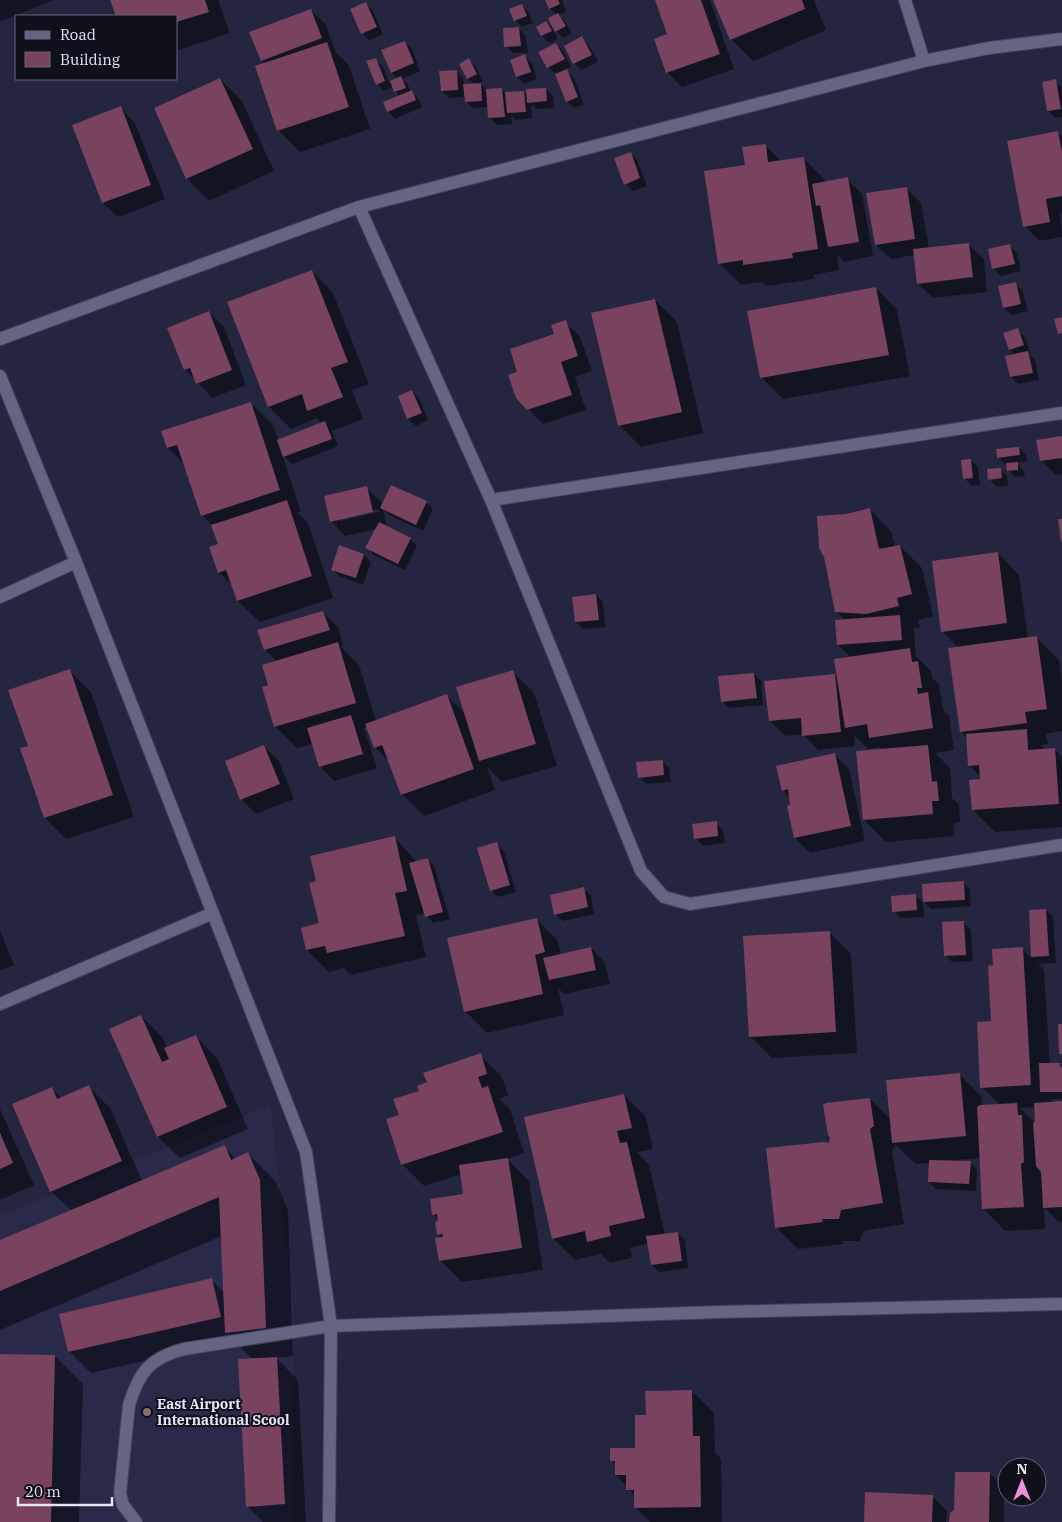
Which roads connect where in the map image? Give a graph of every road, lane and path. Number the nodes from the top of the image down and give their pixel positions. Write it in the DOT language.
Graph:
graph roads {
  1 [pos="905,0"];
  2 [pos="1062,38"];
  3 [pos="924,61"];
  4 [pos="359,208"];
  5 [pos="0,340"];
  6 [pos="0,376"];
  7 [pos="1062,413"];
  8 [pos="492,500"];
  9 [pos="76,562"];
  10 [pos="0,598"];
  11 [pos="1062,845"];
  12 [pos="213,913"];
  13 [pos="0,1004"];
  14 [pos="1062,1304"];
  15 [pos="331,1326"];
  16 [pos="136,1522"];
  17 [pos="329,1522"];
  1 -- 3 [label="street"];
  2 -- 3 [label="street"];
  3 -- 4 [label="street"];
  4 -- 5 [label="street"];
  4 -- 8 [label="street"];
  6 -- 9 [label="street"];
  7 -- 8 [label="street"];
  8 -- 11 [label="street"];
  9 -- 10 [label="street"];
  9 -- 12 [label="street"];
  12 -- 13 [label="street"];
  12 -- 15 [label="street"];
  14 -- 15 [label="street"];
  15 -- 16 [label="street"];
  15 -- 17 [label="street"];
}
